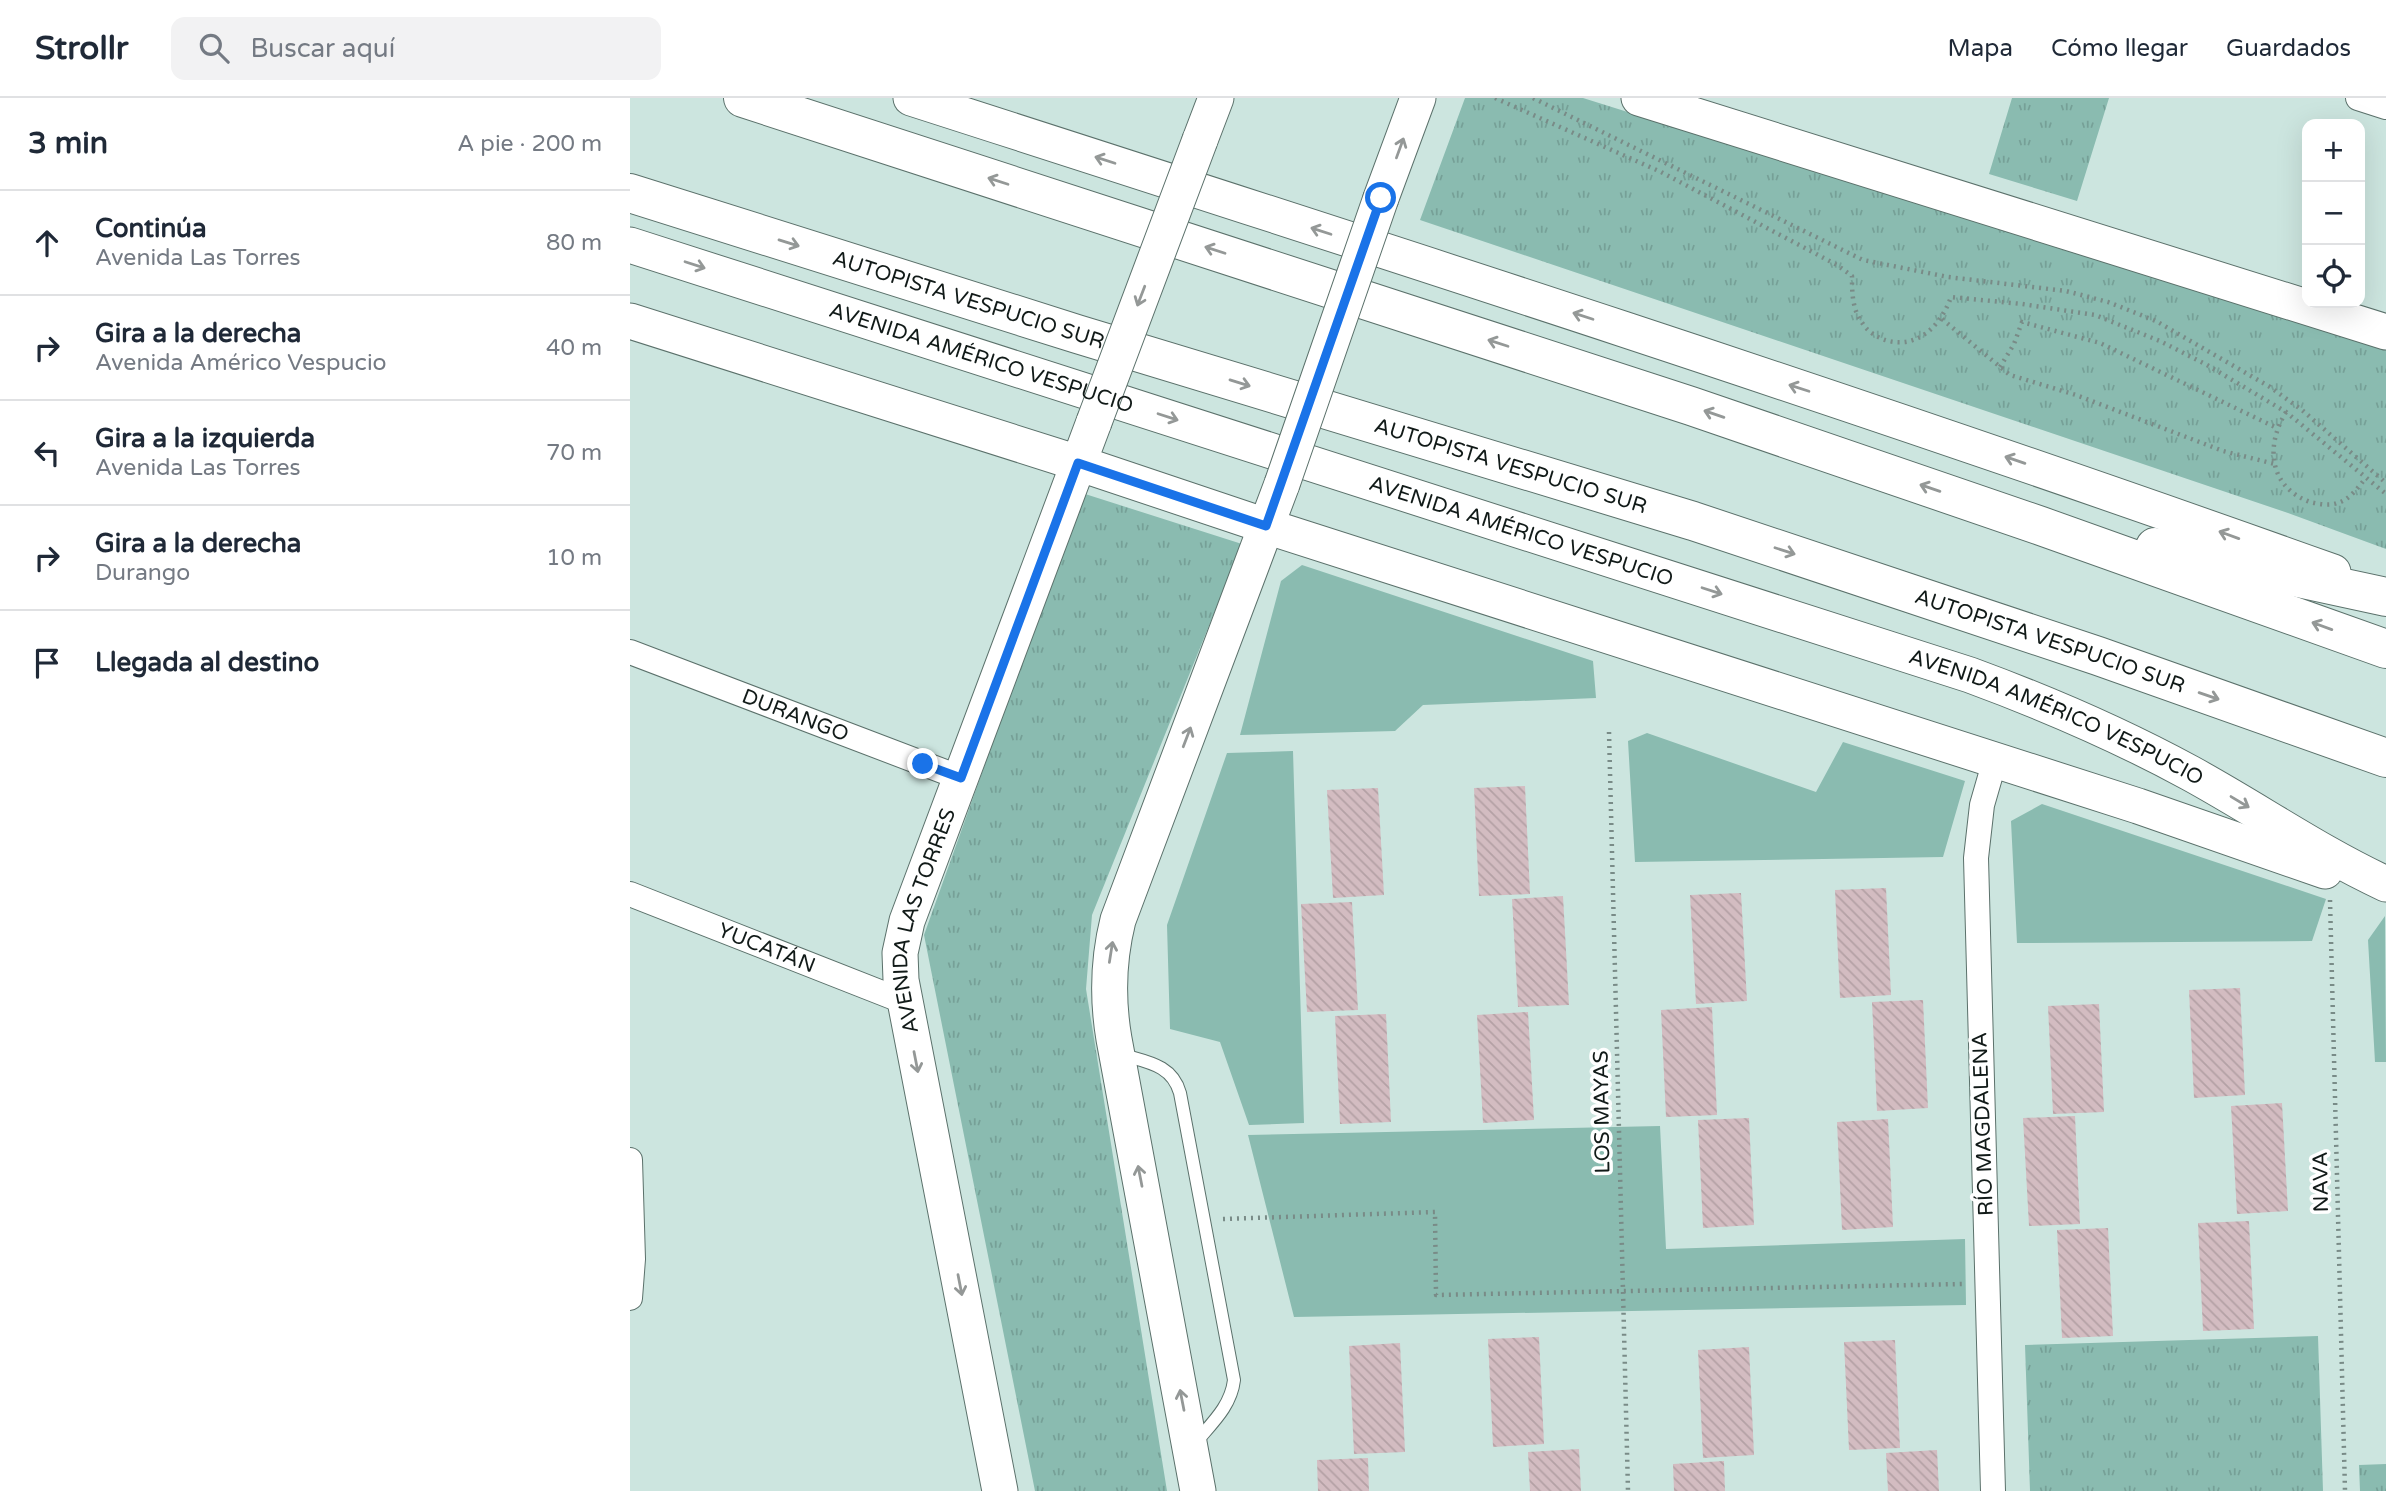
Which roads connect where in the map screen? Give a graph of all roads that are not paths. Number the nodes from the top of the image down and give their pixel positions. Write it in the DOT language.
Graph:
graph roads {
  1 [pos="743,98"];
  2 [pos="911,98"];
  3 [pos="1216,98"];
  4 [pos="1418,98"];
  5 [pos="1639,98"];
  6 [pos="2358,98"];
  7 [pos="2386,107"];
  8 [pos="630,193"];
  9 [pos="630,244"];
  10 [pos="630,321"];
  11 [pos="2386,332"];
  12 [pos="1078,463"];
  13 [pos="1266,526"];
  14 [pos="2041,526"];
  15 [pos="2386,591"];
  16 [pos="2386,597"];
  17 [pos="2386,649"];
  18 [pos="630,652"];
  19 [pos="2386,758"];
  20 [pos="1995,760"];
  21 [pos="961,778"];
  22 [pos="2386,886"];
  23 [pos="630,894"];
  24 [pos="905,1003"];
  25 [pos="1116,1053"];
  26 [pos="630,1160"];
  27 [pos="630,1298"];
  28 [pos="1191,1448"];
  29 [pos="1000,1491"];
  30 [pos="1198,1491"];
  31 [pos="1993,1491"];
  14 -- 1 [label="highway, one-way"];
  15 -- 2 [label="street, one-way"];
  3 -- 12 [label="street, AVENIDA LAS TORRES, one-way, bridge"];
  13 -- 4 [label="street, one-way, bridge"];
  5 -- 11 [label="street"];
  6 -- 7 [label="street"];
  8 -- 19 [label="highway, AUTOPISTA VESPUCIO SUR, one-way"];
  9 -- 22 [label="street, AVENIDA AMÉRICO VESPUCIO, one-way"];
  10 -- 12 [label="street, AVENIDA AMÉRICO VESPUCIO"];
  12 -- 13 [label="street, AVENIDA AMÉRICO VESPUCIO"];
  12 -- 21 [label="street, AVENIDA LAS TORRES"];
  13 -- 20 [label="street, AVENIDA AMÉRICO VESPUCIO"];
  25 -- 13 [label="street, one-way"];
  14 -- 16 [label="highway"];
  17 -- 14 [label="highway, one-way"];
  18 -- 21 [label="street, DURANGO"];
  20 -- 22 [label="street, AVENIDA AMÉRICO VESPUCIO"];
  20 -- 31 [label="street, RÍO MAGDALENA"];
  21 -- 24 [label="street, AVENIDA LAS TORRES"];
  23 -- 24 [label="street, YUCATÁN"];
  24 -- 29 [label="street, AVENIDA LAS TORRES, one-way"];
  28 -- 25 [label="street, one-way"];
  25 -- 28 [label="lane"];
  26 -- 27 [label="street"];
  28 -- 30 [label="street"];
}
